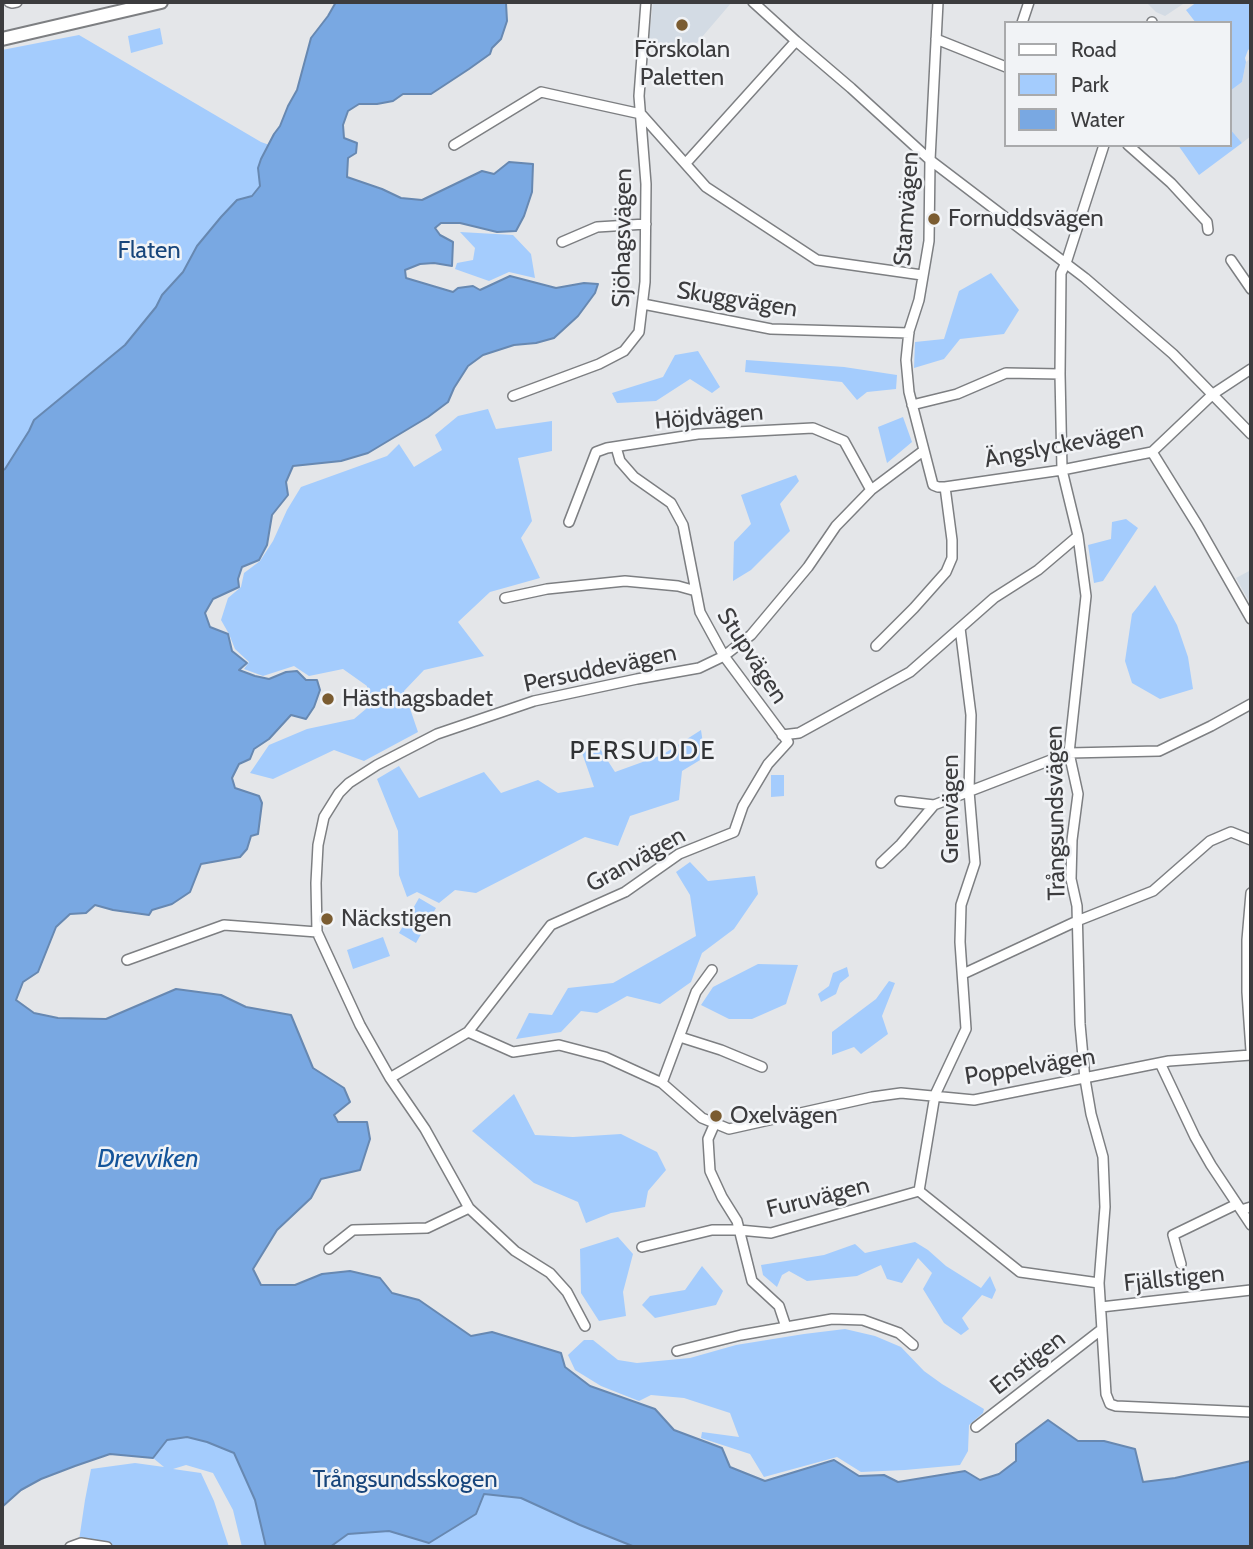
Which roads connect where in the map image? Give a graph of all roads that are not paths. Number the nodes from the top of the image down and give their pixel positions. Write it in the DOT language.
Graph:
graph roads {
  1 [pos="138,2"];
  2 [pos="161,2"];
  3 [pos="644,2"];
  4 [pos="753,2"];
  5 [pos="938,2"];
  6 [pos="1029,2"];
  7 [pos="1023,21"];
  8 [pos="2,31"];
  9 [pos="2,39"];
  10 [pos="936,39"];
  11 [pos="796,41"];
  12 [pos="1004,66"];
  13 [pos="641,114"];
  14 [pos="454,145"];
  15 [pos="1103,147"];
  16 [pos="1130,147"];
  17 [pos="929,160"];
  18 [pos="686,163"];
  19 [pos="646,224"];
  20 [pos="1208,230"];
  21 [pos="562,242"];
  22 [pos="1231,260"];
  23 [pos="1066,263"];
  24 [pos="922,275"];
  25 [pos="1251,289"];
  26 [pos="643,303"];
  27 [pos="909,333"];
  28 [pos="1251,369"];
  29 [pos="1059,374"];
  30 [pos="1213,394"];
  31 [pos="513,396"];
  32 [pos="912,405"];
  33 [pos="1251,434"];
  34 [pos="617,447"];
  35 [pos="923,450"];
  36 [pos="1152,452"];
  37 [pos="1062,470"];
  38 [pos="944,487"];
  39 [pos="871,490"];
  40 [pos="569,522"];
  41 [pos="1078,536"];
  42 [pos="696,590"];
  43 [pos="505,598"];
  44 [pos="1251,618"];
  45 [pos="960,628"];
  46 [pos="876,646"];
  47 [pos="724,656"];
  48 [pos="1251,704"];
  49 [pos="785,739"];
  50 [pos="1069,753"];
  51 [pos="969,791"];
  52 [pos="900,801"];
  53 [pos="934,805"];
  54 [pos="1251,840"];
  55 [pos="881,863"];
  56 [pos="1251,893"];
  57 [pos="1077,921"];
  58 [pos="317,932"];
  59 [pos="127,960"];
  60 [pos="1249,961"];
  61 [pos="712,970"];
  62 [pos="963,974"];
  63 [pos="468,1032"];
  64 [pos="681,1037"];
  65 [pos="1251,1053"];
  66 [pos="1160,1063"];
  67 [pos="762,1067"];
  68 [pos="390,1078"];
  69 [pos="1085,1079"];
  70 [pos="662,1083"];
  71 [pos="935,1096"];
  72 [pos="715,1123"];
  73 [pos="919,1191"];
  74 [pos="1239,1207"];
  75 [pos="1251,1207"];
  76 [pos="469,1208"];
  77 [pos="1251,1225"];
  78 [pos="739,1230"];
  79 [pos="642,1247"];
  80 [pos="329,1249"];
  81 [pos="1181,1264"];
  82 [pos="1099,1283"];
  83 [pos="1251,1290"];
  84 [pos="1101,1307"];
  85 [pos="585,1326"];
  86 [pos="786,1327"];
  87 [pos="1102,1329"];
  88 [pos="913,1345"];
  89 [pos="677,1351"];
  90 [pos="1251,1412"];
  91 [pos="976,1427"];
  92 [pos="70,1547"];
  93 [pos="107,1547"];
  1 -- 8 [label="main road"];
  2 -- 9 [label="main road"];
  3 -- 13 [label="street, Sjöhagsvägen"];
  4 -- 11 [label="street"];
  5 -- 10 [label="street, Stamvägen"];
  6 -- 7 [label="street"];
  10 -- 12 [label="street"];
  10 -- 17 [label="street, Stamvägen"];
  11 -- 17 [label="street"];
  11 -- 18 [label="street"];
  13 -- 14 [label="street"];
  13 -- 18 [label="street"];
  13 -- 19 [label="street, Sjöhagsvägen"];
  15 -- 23 [label="street, Trångsundsvägen"];
  16 -- 20 [label="street"];
  17 -- 23 [label="street"];
  17 -- 24 [label="street, Stamvägen"];
  18 -- 24 [label="street"];
  19 -- 21 [label="street"];
  19 -- 26 [label="street, Sjöhagsvägen"];
  22 -- 25 [label="street"];
  23 -- 29 [label="street, Trångsundsvägen"];
  23 -- 30 [label="street"];
  24 -- 27 [label="street, Stamvägen"];
  26 -- 27 [label="street, Skuggvägen"];
  26 -- 31 [label="street, Sjöhagsvägen"];
  27 -- 32 [label="street, Stamvägen"];
  28 -- 30 [label="street, Ängslyckevägen"];
  29 -- 32 [label="street"];
  29 -- 37 [label="street, Trångsundsvägen"];
  30 -- 33 [label="street"];
  30 -- 36 [label="street, Ängslyckevägen"];
  32 -- 35 [label="street, Stamvägen"];
  34 -- 39 [label="street, Höjdvägen"];
  34 -- 40 [label="street, Höjdvägen"];
  34 -- 42 [label="street, Stupvägen"];
  35 -- 38 [label="street, Stamvägen"];
  35 -- 39 [label="street, Persuddevägen"];
  36 -- 37 [label="street, Ängslyckevägen"];
  36 -- 44 [label="street"];
  37 -- 38 [label="street, Ängslyckevägen"];
  37 -- 41 [label="street, Trångsundsvägen"];
  38 -- 46 [label="street"];
  39 -- 47 [label="street, Persuddevägen"];
  41 -- 45 [label="street"];
  41 -- 50 [label="street, Trångsundsvägen"];
  42 -- 43 [label="street"];
  42 -- 47 [label="street, Stupvägen"];
  45 -- 49 [label="street"];
  45 -- 51 [label="street, Grenvägen"];
  47 -- 49 [label="street, Stupvägen"];
  47 -- 58 [label="street, Persuddevägen"];
  48 -- 50 [label="street"];
  49 -- 63 [label="street, Granvägen"];
  50 -- 51 [label="street"];
  50 -- 57 [label="street, Trångsundsvägen"];
  51 -- 53 [label="street"];
  51 -- 62 [label="street, Grenvägen"];
  52 -- 53 [label="street"];
  53 -- 55 [label="street"];
  54 -- 57 [label="street"];
  56 -- 60 [label="street"];
  57 -- 62 [label="street"];
  57 -- 69 [label="street, Trångsundsvägen"];
  58 -- 59 [label="street"];
  58 -- 68 [label="street, Persuddevägen"];
  60 -- 65 [label="street"];
  61 -- 64 [label="street"];
  62 -- 71 [label="street, Grenvägen"];
  63 -- 68 [label="street, Granvägen"];
  63 -- 70 [label="street"];
  64 -- 67 [label="street"];
  64 -- 70 [label="street"];
  65 -- 66 [label="street, Poppelvägen"];
  66 -- 69 [label="street, Poppelvägen"];
  66 -- 74 [label="street"];
  68 -- 76 [label="street, Persuddevägen"];
  69 -- 71 [label="street, Poppelvägen"];
  69 -- 82 [label="street, Trångsundsvägen"];
  70 -- 72 [label="street"];
  71 -- 72 [label="street, Poppelvägen"];
  71 -- 73 [label="street, Grenvägen"];
  72 -- 78 [label="street"];
  73 -- 78 [label="street, Furuvägen"];
  73 -- 82 [label="street"];
  74 -- 75 [label="street"];
  74 -- 77 [label="street"];
  74 -- 81 [label="street"];
  76 -- 80 [label="street"];
  76 -- 85 [label="street, Persuddevägen"];
  78 -- 79 [label="street, Furuvägen"];
  78 -- 86 [label="street"];
  82 -- 84 [label="street, Trångsundsvägen"];
  83 -- 84 [label="street, Fjällstigen"];
  84 -- 87 [label="street, Trångsundsvägen"];
  86 -- 88 [label="street"];
  86 -- 89 [label="street"];
  87 -- 90 [label="street, Trångsundsvägen"];
  87 -- 91 [label="street, Enstigen"];
  92 -- 93 [label="street"];
}
